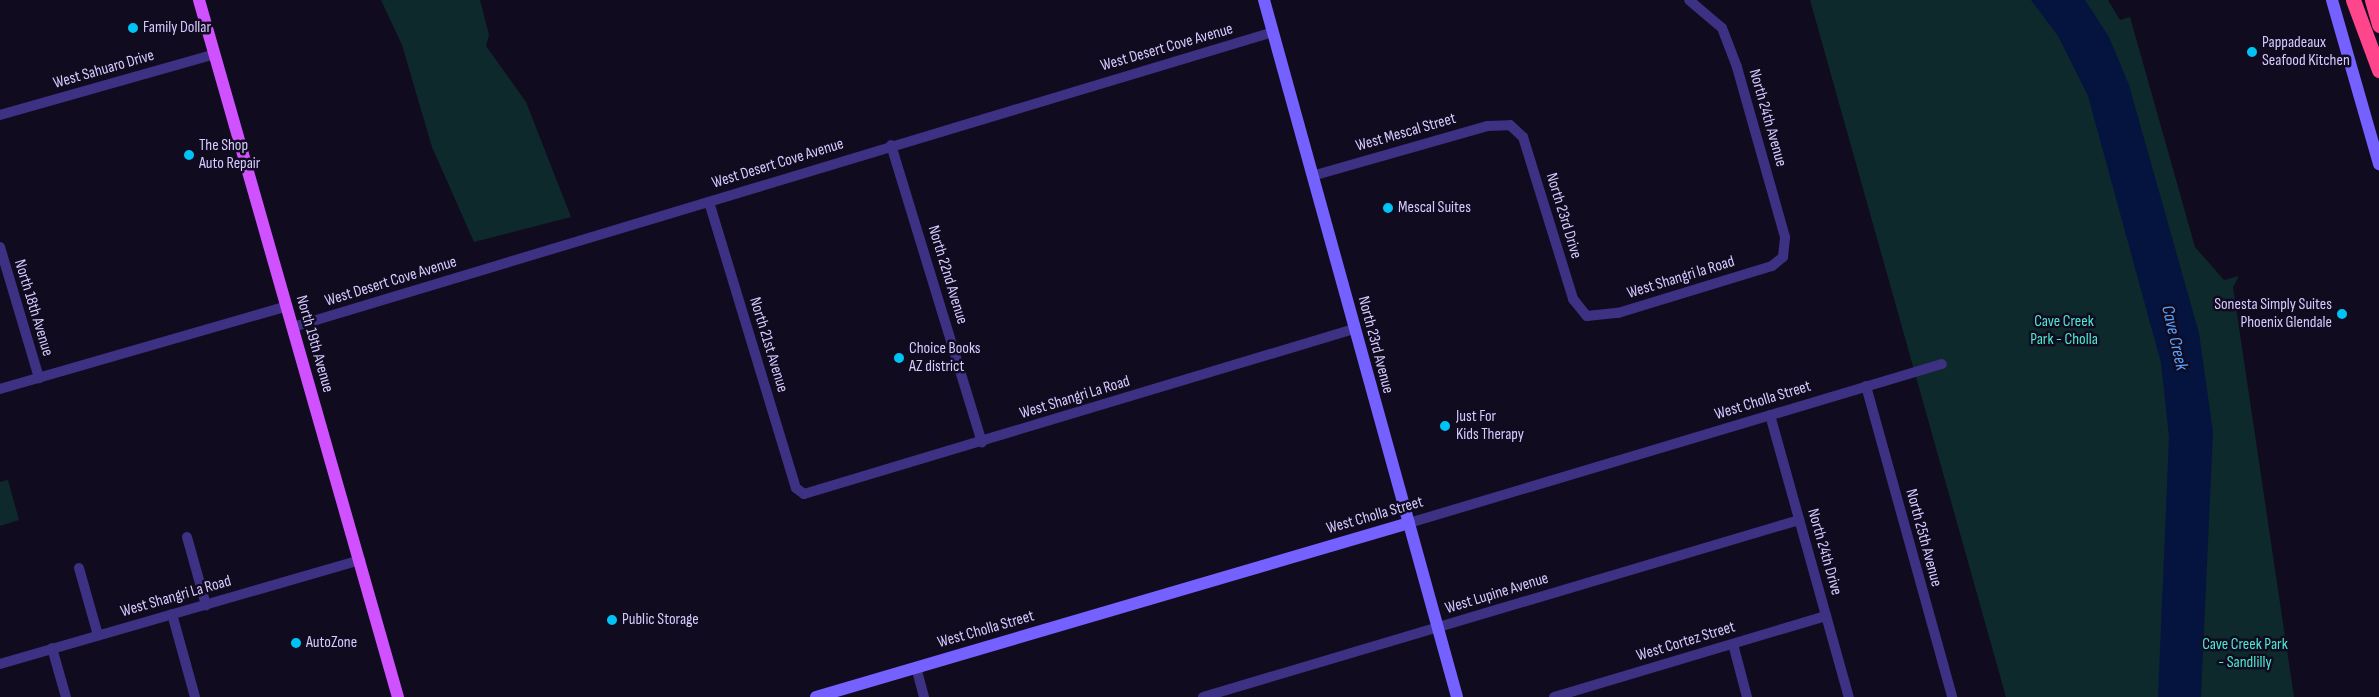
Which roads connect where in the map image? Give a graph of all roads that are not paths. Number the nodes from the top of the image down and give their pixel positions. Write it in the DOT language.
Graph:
graph roads {
  1 [pos="199,0"];
  2 [pos="1264,0"];
  3 [pos="1689,0"];
  4 [pos="2332,0"];
  5 [pos="2353,0"];
  6 [pos="2361,0"];
  7 [pos="2372,0"];
  8 [pos="2379,25"];
  9 [pos="1273,32"];
  10 [pos="215,54"];
  11 [pos="2379,65"];
  12 [pos="2379,70"];
  13 [pos="0,115"];
  14 [pos="1510,125"];
  15 [pos="892,145"];
  16 [pos="2379,164"];
  17 [pos="1312,176"];
  18 [pos="709,202"];
  19 [pos="0,247"];
  20 [pos="1781,259"];
  21 [pos="287,306"];
  22 [pos="1587,316"];
  23 [pos="293,327"];
  24 [pos="1354,329"];
  25 [pos="1942,364"];
  26 [pos="39,378"];
  27 [pos="1866,386"];
  28 [pos="0,389"];
  29 [pos="1770,416"];
  30 [pos="982,442"];
  31 [pos="804,494"];
  32 [pos="1799,520"];
  33 [pos="1409,523"];
  34 [pos="187,537"];
  35 [pos="360,560"];
  36 [pos="79,568"];
  37 [pos="206,605"];
  38 [pos="172,614"];
  39 [pos="1826,616"];
  40 [pos="1438,627"];
  41 [pos="98,635"];
  42 [pos="1733,644"];
  43 [pos="52,648"];
  44 [pos="0,664"];
  45 [pos="916,667"];
  46 [pos="66,697"];
  47 [pos="195,697"];
  48 [pos="398,697"];
  49 [pos="816,697"];
  50 [pos="924,697"];
  51 [pos="1203,697"];
  52 [pos="1457,697"];
  53 [pos="1554,697"];
  54 [pos="1747,697"];
  55 [pos="1848,697"];
  56 [pos="1952,697"];
  1 -- 10 [label="main road, North 19th Avenue"];
  2 -- 9 [label="street, North 23rd Avenue"];
  3 -- 20 [label="street, North 24th Avenue"];
  4 -- 16 [label="street"];
  5 -- 12 [label="highway"];
  6 -- 11 [label="highway"];
  7 -- 8 [label="highway"];
  9 -- 15 [label="street, West Desert Cove Avenue"];
  9 -- 17 [label="street, North 23rd Avenue"];
  10 -- 13 [label="street, West Sahuaro Drive"];
  10 -- 21 [label="main road, North 19th Avenue"];
  14 -- 17 [label="street, West Mescal Street"];
  14 -- 22 [label="street, North 23rd Drive"];
  15 -- 18 [label="street, West Desert Cove Avenue"];
  15 -- 30 [label="street, North 22nd Avenue"];
  17 -- 24 [label="street, North 23rd Avenue"];
  18 -- 23 [label="street, West Desert Cove Avenue"];
  18 -- 31 [label="street, North 21st Avenue"];
  19 -- 26 [label="street, North 18th Avenue"];
  20 -- 22 [label="street, West Shangri la Road"];
  21 -- 23 [label="main road, North 19th Avenue"];
  21 -- 26 [label="street"];
  23 -- 35 [label="main road, North 19th Avenue"];
  24 -- 30 [label="street, West Shangri La Road"];
  24 -- 33 [label="street, North 23rd Avenue"];
  25 -- 27 [label="street, West Cholla Street"];
  26 -- 28 [label="street"];
  27 -- 29 [label="street, West Cholla Street"];
  27 -- 56 [label="street, North 25th Avenue"];
  29 -- 32 [label="street, North 24th Drive"];
  29 -- 33 [label="street, West Cholla Street"];
  30 -- 31 [label="street, West Shangri La Road"];
  32 -- 39 [label="street, North 24th Drive"];
  32 -- 40 [label="street, West Lupine Avenue"];
  33 -- 40 [label="street, North 23rd Avenue"];
  33 -- 45 [label="street, West Cholla Street"];
  34 -- 37 [label="street"];
  35 -- 37 [label="street, West Shangri La Road"];
  35 -- 48 [label="main road, North 19th Avenue"];
  36 -- 41 [label="street"];
  37 -- 38 [label="street, West Shangri La Road"];
  38 -- 41 [label="street, West Shangri La Road"];
  38 -- 47 [label="street"];
  39 -- 42 [label="street, West Cortez Street"];
  39 -- 55 [label="street, North 24th Drive"];
  40 -- 51 [label="street, West Lupine Avenue"];
  40 -- 52 [label="street, North 23rd Avenue"];
  41 -- 43 [label="street, West Shangri La Road"];
  42 -- 53 [label="street, West Cortez Street"];
  42 -- 54 [label="street"];
  43 -- 44 [label="street, West Shangri La Road"];
  43 -- 46 [label="street"];
  45 -- 49 [label="street, West Cholla Street"];
  45 -- 50 [label="street"];
}
